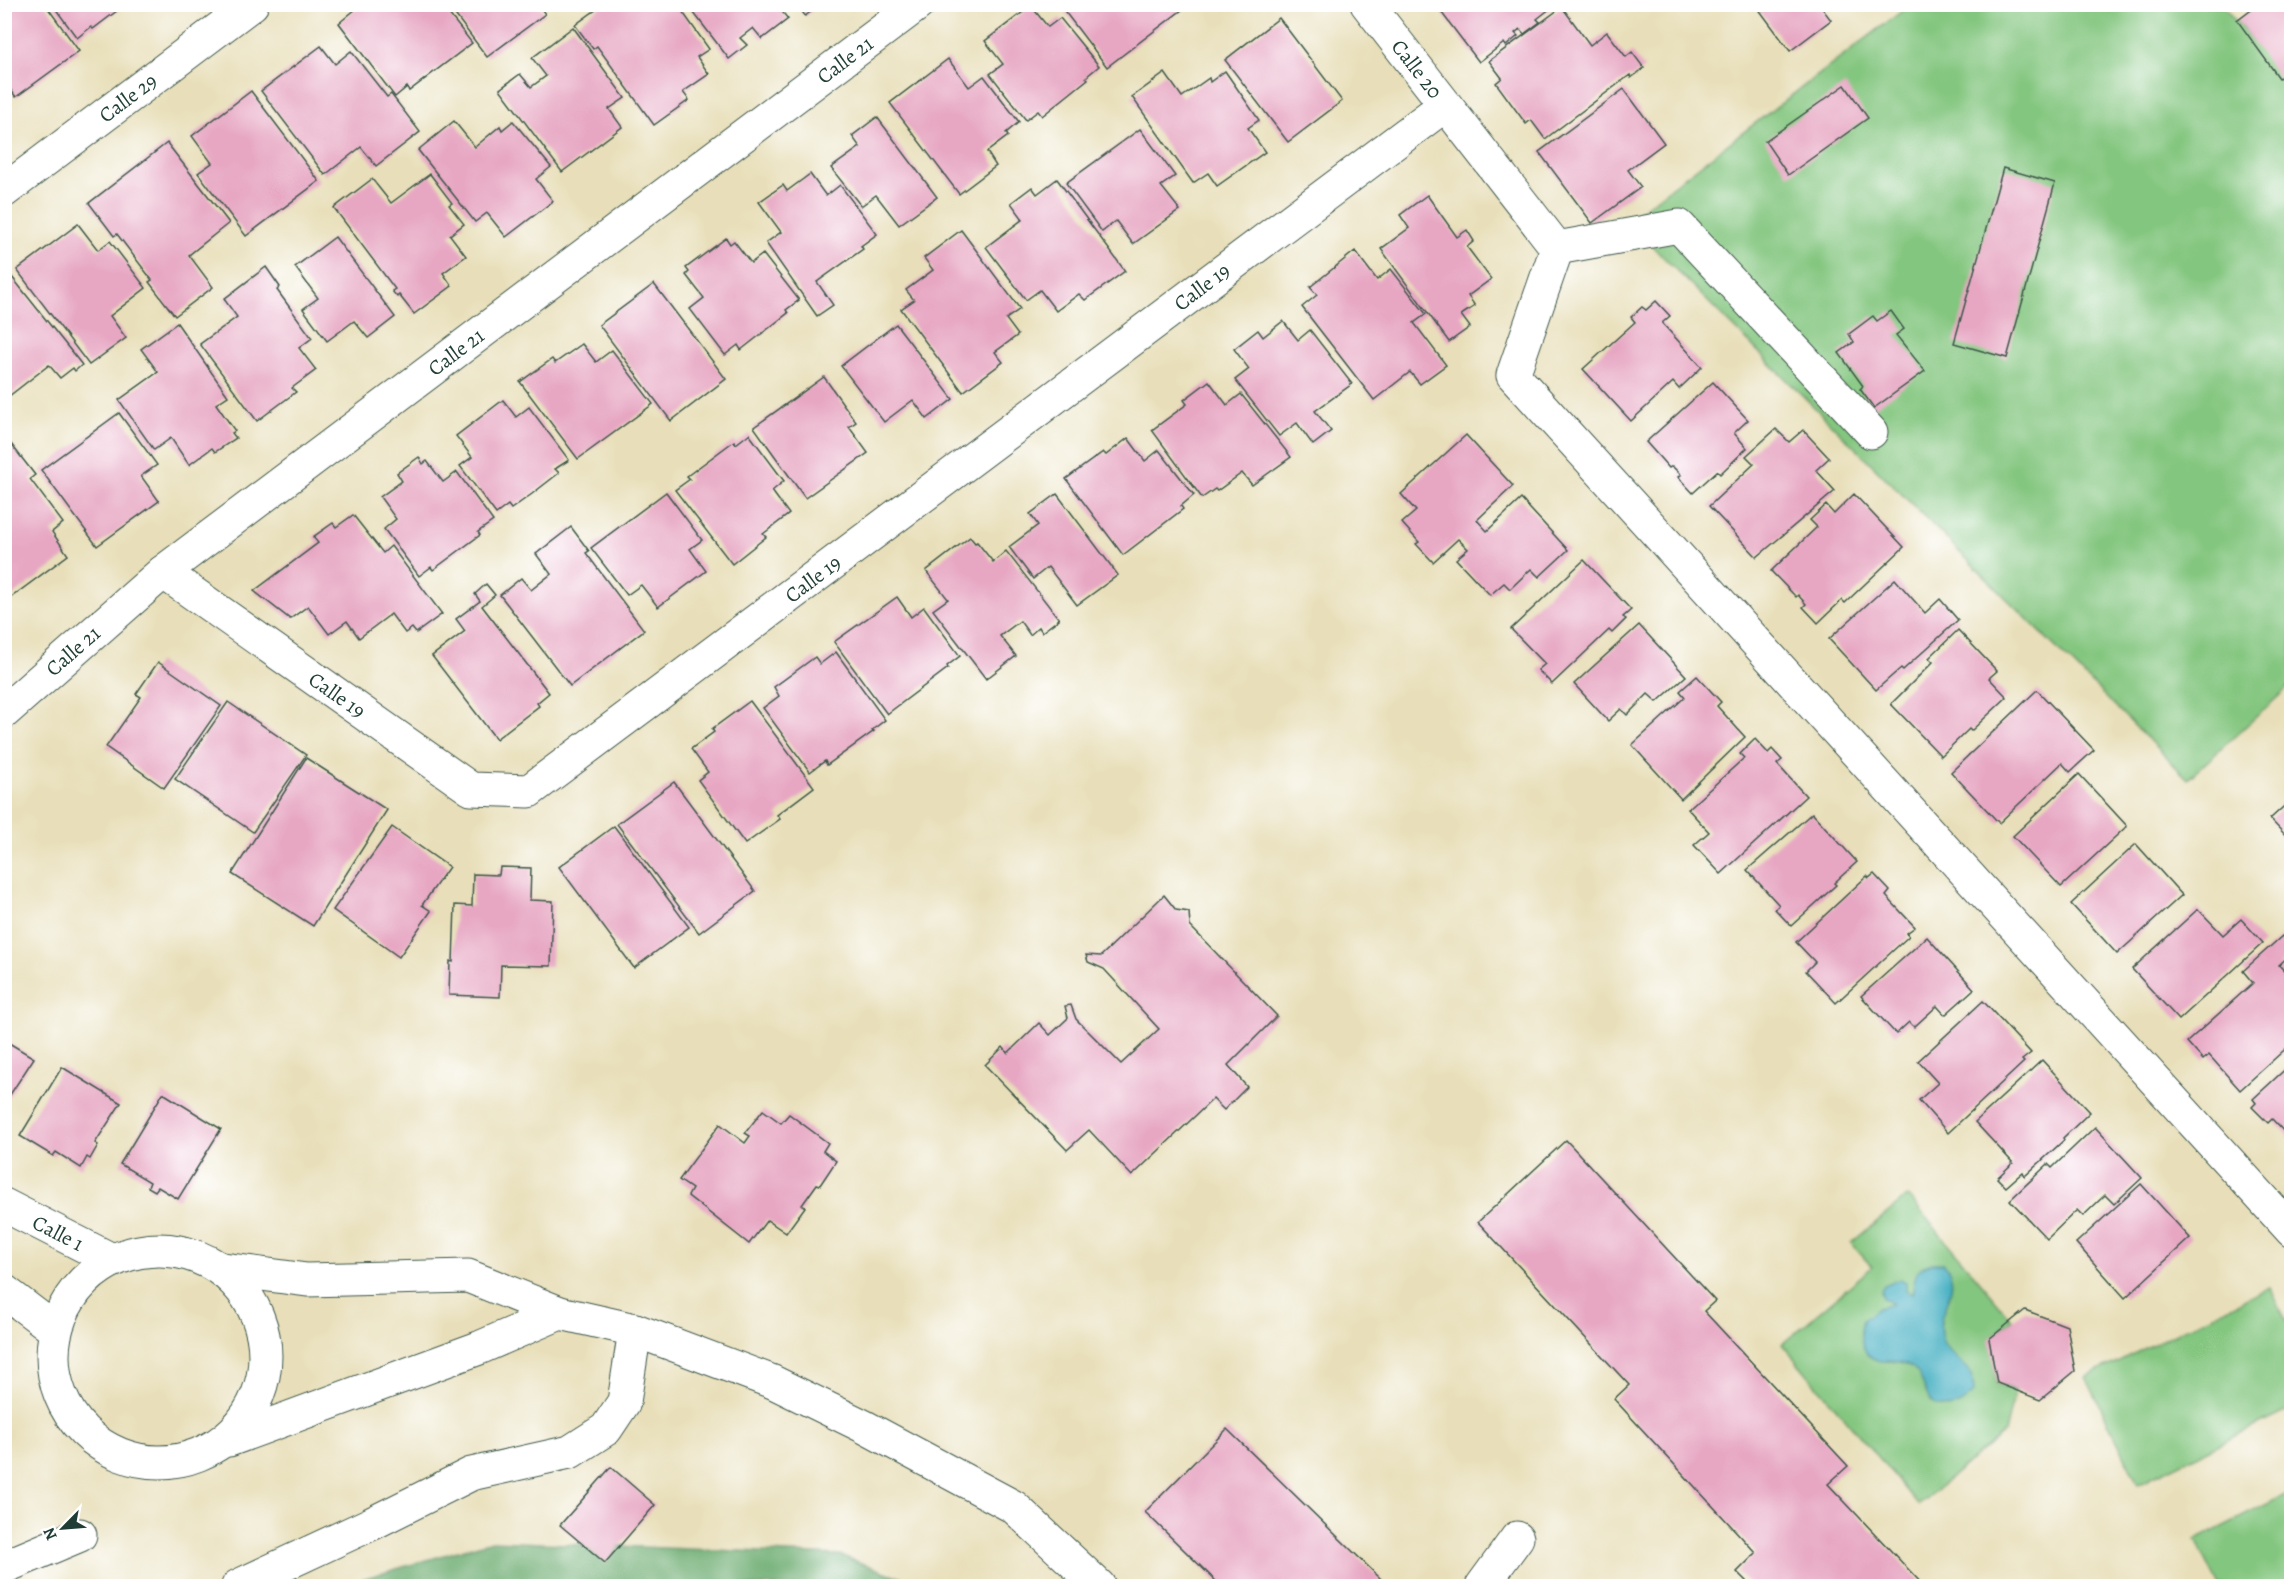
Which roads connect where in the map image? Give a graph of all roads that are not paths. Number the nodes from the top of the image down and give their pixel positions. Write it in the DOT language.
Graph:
graph roads {
  1 [pos="252,4"];
  2 [pos="918,4"];
  3 [pos="1367,4"];
  4 [pos="1445,105"];
  5 [pos="4,191"];
  6 [pos="1557,248"];
  7 [pos="1871,432"];
  8 [pos="163,572"];
  9 [pos="4,712"];
  10 [pos="4,1205"];
  11 [pos="2292,1232"];
  12 [pos="112,1260"];
  13 [pos="223,1269"];
  14 [pos="4,1291"];
  15 [pos="560,1313"];
  16 [pos="54,1329"];
  17 [pos="635,1330"];
  18 [pos="222,1443"];
  19 [pos="80,1535"];
  20 [pos="1516,1538"];
  21 [pos="4,1567"];
  22 [pos="238,1587"];
  23 [pos="1099,1587"];
  24 [pos="1482,1587"];
  1 -- 5 [label="street, Calle 29"];
  2 -- 8 [label="street, Calle 21"];
  3 -- 4 [label="street, Calle 20"];
  4 -- 6 [label="street, Calle 20"];
  4 -- 8 [label="street, Calle 19"];
  6 -- 7 [label="street"];
  6 -- 11 [label="street"];
  8 -- 9 [label="street, Calle 21"];
  10 -- 12 [label="street, Calle 1"];
  12 -- 13 [label="street"];
  12 -- 16 [label="street"];
  13 -- 15 [label="street"];
  13 -- 18 [label="street"];
  14 -- 16 [label="street"];
  15 -- 17 [label="street"];
  15 -- 18 [label="street"];
  16 -- 18 [label="street"];
  17 -- 22 [label="street"];
  17 -- 23 [label="street"];
  19 -- 21 [label="street"];
  20 -- 24 [label="street"];
}
